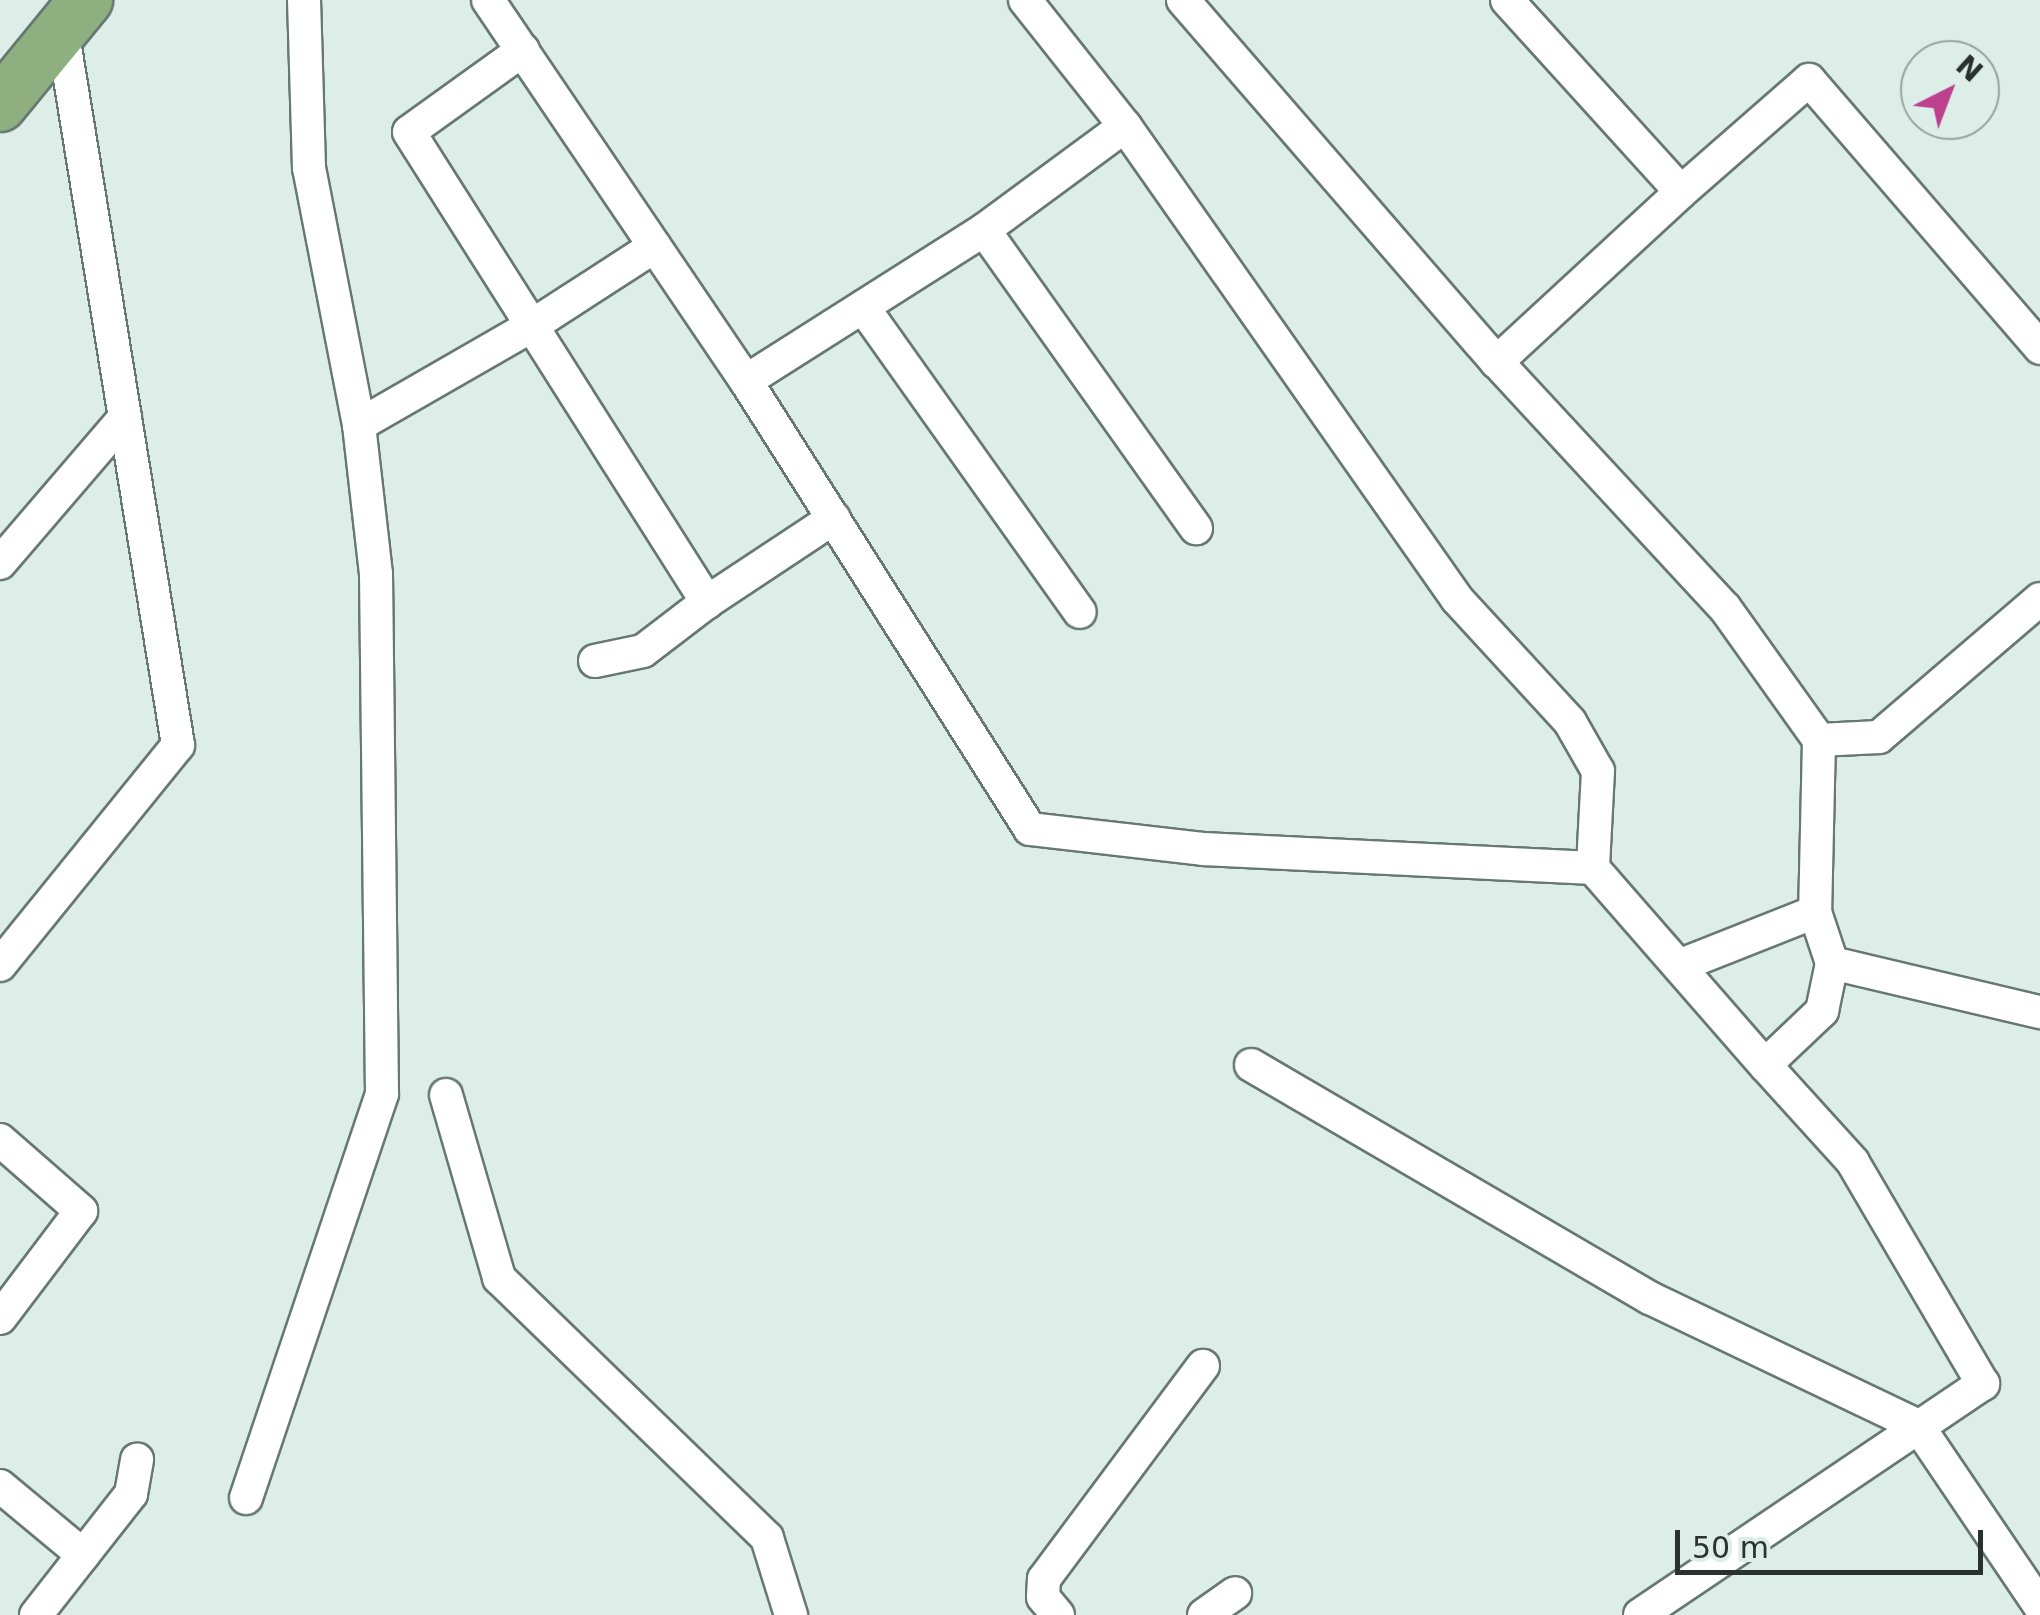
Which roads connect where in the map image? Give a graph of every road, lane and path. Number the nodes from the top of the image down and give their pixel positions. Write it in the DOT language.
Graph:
graph roads {
  1 [pos="304,0"];
  2 [pos="488,0"];
  3 [pos="1025,0"];
  4 [pos="1183,0"];
  5 [pos="1507,0"];
  6 [pos="74,15"];
  7 [pos="522,50"];
  8 [pos="0,106"];
  9 [pos="1125,126"];
  10 [pos="1681,192"];
  11 [pos="984,230"];
  12 [pos="655,246"];
  13 [pos="862,307"];
  14 [pos="533,325"];
  15 [pos="2040,348"];
  16 [pos="1497,362"];
  17 [pos="746,381"];
  18 [pos="124,417"];
  19 [pos="359,425"];
  20 [pos="834,518"];
  21 [pos="1196,528"];
  22 [pos="0,563"];
  23 [pos="2040,598"];
  24 [pos="707,602"];
  25 [pos="1080,612"];
  26 [pos="595,661"];
  27 [pos="1819,740"];
  28 [pos="1593,868"];
  29 [pos="1814,912"];
  30 [pos="1832,964"];
  31 [pos="0,965"];
  32 [pos="1681,965"];
  33 [pos="2038,1018"];
  34 [pos="1252,1064"];
  35 [pos="1765,1065"];
  36 [pos="446,1096"];
  37 [pos="0,1140"];
  38 [pos="0,1318"];
  39 [pos="1202,1366"];
  40 [pos="1918,1426"];
  41 [pos="137,1460"];
  42 [pos="0,1486"];
  43 [pos="246,1498"];
  44 [pos="83,1554"];
  45 [pos="1235,1593"];
  46 [pos="2040,1606"];
  47 [pos="36,1615"];
  48 [pos="791,1615"];
  49 [pos="1058,1615"];
  50 [pos="1204,1615"];
  51 [pos="1640,1615"];
  1 -- 19 [label="street"];
  2 -- 7 [label="street"];
  3 -- 9 [label="street"];
  4 -- 16 [label="street"];
  5 -- 10 [label="street"];
  6 -- 8 [label="highway"];
  6 -- 18 [label="street"];
  7 -- 12 [label="street"];
  7 -- 14 [label="street"];
  9 -- 11 [label="street"];
  9 -- 28 [label="street"];
  10 -- 15 [label="street"];
  10 -- 16 [label="street"];
  11 -- 13 [label="street"];
  11 -- 21 [label="street"];
  12 -- 14 [label="street"];
  12 -- 17 [label="street"];
  13 -- 17 [label="street"];
  13 -- 25 [label="street"];
  14 -- 19 [label="street"];
  14 -- 24 [label="street"];
  16 -- 27 [label="street"];
  17 -- 20 [label="street"];
  18 -- 22 [label="street"];
  18 -- 31 [label="street"];
  19 -- 43 [label="street"];
  20 -- 24 [label="street"];
  20 -- 28 [label="street"];
  23 -- 27 [label="street"];
  24 -- 26 [label="street"];
  27 -- 29 [label="street"];
  28 -- 32 [label="street"];
  29 -- 30 [label="street"];
  29 -- 32 [label="street"];
  30 -- 33 [label="street"];
  30 -- 35 [label="street"];
  32 -- 35 [label="street"];
  34 -- 40 [label="street"];
  35 -- 40 [label="street"];
  36 -- 48 [label="street"];
  37 -- 38 [label="street"];
  39 -- 49 [label="street"];
  40 -- 46 [label="street"];
  40 -- 51 [label="street"];
  41 -- 44 [label="street"];
  42 -- 44 [label="street"];
  44 -- 47 [label="street"];
  45 -- 50 [label="street"];
}
